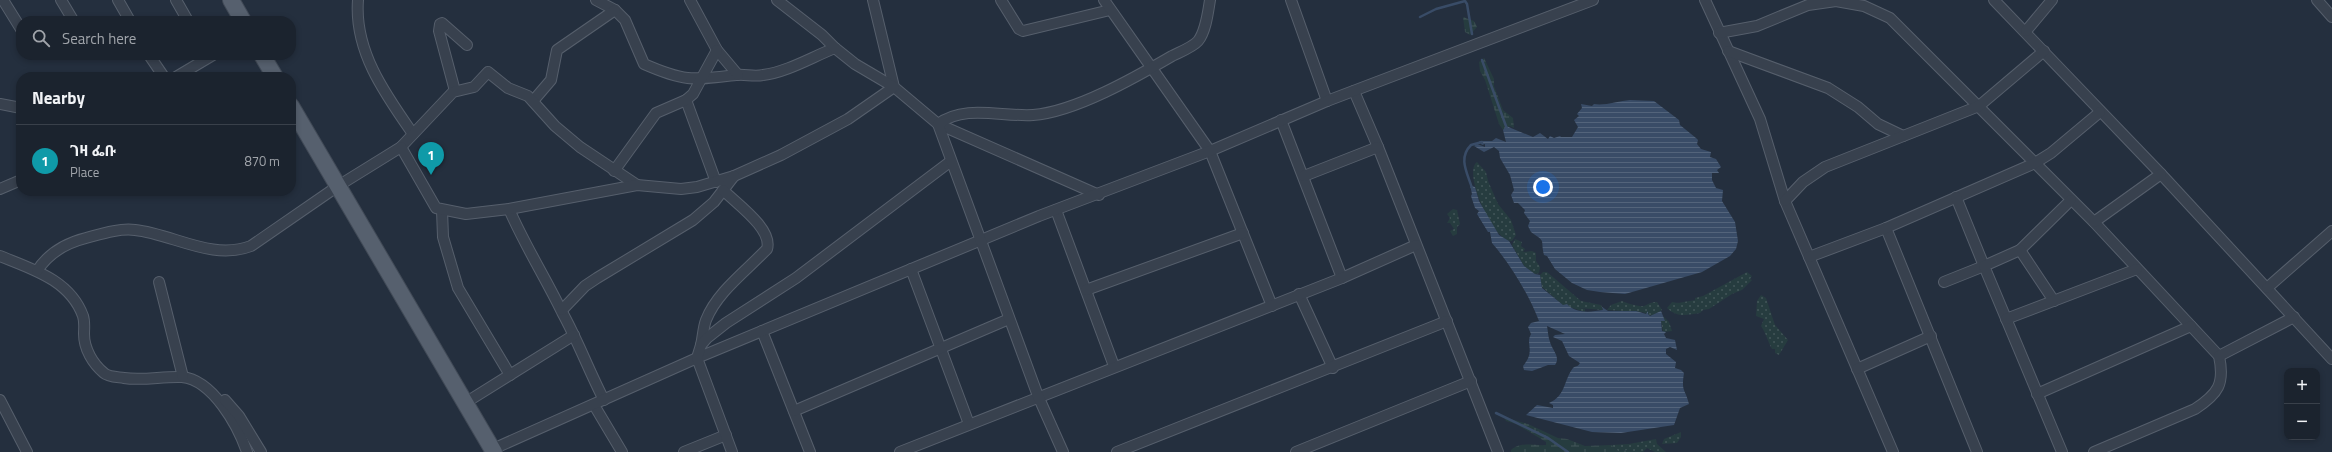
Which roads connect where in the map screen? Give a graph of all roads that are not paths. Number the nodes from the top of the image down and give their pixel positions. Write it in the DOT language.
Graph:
graph roads {
  1 [pos="3,0"];
  2 [pos="61,0"];
  3 [pos="176,0"];
  4 [pos="231,0"];
  5 [pos="358,0"];
  6 [pos="596,0"];
  7 [pos="690,0"];
  8 [pos="777,0"];
  9 [pos="873,0"];
  10 [pos="1000,0"];
  11 [pos="1104,0"];
  12 [pos="1210,0"];
  13 [pos="1291,0"];
  14 [pos="1592,0"];
  15 [pos="1705,0"];
  16 [pos="1994,0"];
  17 [pos="2052,0"];
  18 [pos="2317,0"];
  19 [pos="122,2"];
  20 [pos="1807,2"];
  21 [pos="615,10"];
  22 [pos="1110,10"];
  23 [pos="71,16"];
  24 [pos="128,16"];
  25 [pos="185,16"];
  26 [pos="240,16"];
  27 [pos="2332,17"];
  28 [pos="16,21"];
  29 [pos="2026,31"];
  30 [pos="1719,33"];
  31 [pos="467,45"];
  32 [pos="835,48"];
  33 [pos="717,50"];
  34 [pos="1728,51"];
  35 [pos="2044,51"];
  36 [pos="152,60"];
  37 [pos="204,60"];
  38 [pos="265,60"];
  39 [pos="1150,68"];
  40 [pos="160,72"];
  41 [pos="184,72"];
  42 [pos="272,72"];
  43 [pos="738,74"];
  44 [pos="703,79"];
  45 [pos="894,87"];
  46 [pos="455,92"];
  47 [pos="1354,92"];
  48 [pos="686,100"];
  49 [pos="533,101"];
  50 [pos="1327,101"];
  51 [pos="0,104"];
  52 [pos="1979,106"];
  53 [pos="16,107"];
  54 [pos="2100,112"];
  55 [pos="296,115"];
  56 [pos="1282,120"];
  57 [pos="938,124"];
  58 [pos="413,134"];
  59 [pos="1903,136"];
  60 [pos="401,146"];
  61 [pos="1378,147"];
  62 [pos="1210,151"];
  63 [pos="951,161"];
  64 [pos="2035,163"];
  65 [pos="614,171"];
  66 [pos="2161,174"];
  67 [pos="734,176"];
  68 [pos="1304,176"];
  69 [pos="16,182"];
  70 [pos="716,182"];
  71 [pos="637,185"];
  72 [pos="338,186"];
  73 [pos="0,189"];
  74 [pos="723,190"];
  75 [pos="1099,195"];
  76 [pos="1956,197"];
  77 [pos="2071,200"];
  78 [pos="1785,201"];
  79 [pos="508,208"];
  80 [pos="442,210"];
  81 [pos="1056,210"];
  82 [pos="2094,222"];
  83 [pos="1886,228"];
  84 [pos="2332,231"];
  85 [pos="1243,233"];
  86 [pos="980,242"];
  87 [pos="1416,245"];
  88 [pos="2020,250"];
  89 [pos="0,256"];
  90 [pos="1808,257"];
  91 [pos="1984,266"];
  92 [pos="911,269"];
  93 [pos="2137,269"];
  94 [pos="37,271"];
  95 [pos="1342,278"];
  96 [pos="159,282"];
  97 [pos="1944,282"];
  98 [pos="2267,288"];
  99 [pos="1086,290"];
  100 [pos="1299,294"];
  101 [pos="2054,301"];
  102 [pos="1272,306"];
  103 [pos="562,310"];
  104 [pos="2294,317"];
  105 [pos="1009,319"];
  106 [pos="2006,319"];
  107 [pos="1448,321"];
  108 [pos="2191,326"];
  109 [pos="762,331"];
  110 [pos="574,335"];
  111 [pos="1931,336"];
  112 [pos="701,345"];
  113 [pos="940,348"];
  114 [pos="2219,356"];
  115 [pos="697,358"];
  116 [pos="2332,359"];
  117 [pos="1114,366"];
  118 [pos="1333,368"];
  119 [pos="1857,369"];
  120 [pos="510,375"];
  121 [pos="183,377"];
  122 [pos="193,381"];
  123 [pos="1471,381"];
  124 [pos="2037,394"];
  125 [pos="1038,396"];
  126 [pos="0,400"];
  127 [pos="604,400"];
  128 [pos="465,403"];
  129 [pos="594,405"];
  130 [pos="794,411"];
  131 [pos="969,424"];
  132 [pos="726,435"];
  133 [pos="493,451"];
  134 [pos="27,452"];
  135 [pos="247,452"];
  136 [pos="261,452"];
  137 [pos="622,452"];
  138 [pos="684,452"];
  139 [pos="732,452"];
  140 [pos="810,452"];
  141 [pos="900,452"];
  142 [pos="1063,452"];
  143 [pos="1117,452"];
  144 [pos="1296,452"];
  145 [pos="1498,452"];
  146 [pos="1893,452"];
  147 [pos="1977,452"];
  148 [pos="2062,452"];
  149 [pos="2094,452"];
  1 -- 28 [label="street"];
  2 -- 23 [label="street"];
  3 -- 25 [label="street"];
  4 -- 26 [label="main road"];
  5 -- 58 [label="street"];
  6 -- 21 [label="street"];
  7 -- 33 [label="street"];
  8 -- 32 [label="street"];
  9 -- 45 [label="street"];
  10 -- 22 [label="street"];
  11 -- 22 [label="street"];
  12 -- 39 [label="street"];
  13 -- 50 [label="street"];
  14 -- 47 [label="street"];
  15 -- 30 [label="street"];
  16 -- 29 [label="street"];
  17 -- 29 [label="street"];
  18 -- 27 [label="street"];
  19 -- 24 [label="street"];
  20 -- 30 [label="street"];
  20 -- 52 [label="street"];
  21 -- 44 [label="street"];
  21 -- 49 [label="street"];
  22 -- 39 [label="street"];
  29 -- 35 [label="street"];
  30 -- 34 [label="street"];
  31 -- 46 [label="street"];
  32 -- 43 [label="street"];
  32 -- 45 [label="street"];
  33 -- 43 [label="street"];
  33 -- 44 [label="street"];
  34 -- 59 [label="street"];
  34 -- 78 [label="street"];
  35 -- 52 [label="street"];
  35 -- 54 [label="street"];
  36 -- 40 [label="street"];
  37 -- 41 [label="street"];
  38 -- 42 [label="main road"];
  39 -- 57 [label="street"];
  39 -- 62 [label="street"];
  43 -- 44 [label="street"];
  44 -- 48 [label="street"];
  45 -- 57 [label="street"];
  45 -- 67 [label="street"];
  46 -- 49 [label="street"];
  46 -- 58 [label="street"];
  47 -- 50 [label="street"];
  47 -- 61 [label="street"];
  48 -- 65 [label="street"];
  48 -- 70 [label="street"];
  49 -- 65 [label="street"];
  50 -- 56 [label="street"];
  51 -- 53 [label="street"];
  52 -- 59 [label="street"];
  52 -- 64 [label="street"];
  54 -- 64 [label="street"];
  54 -- 66 [label="street"];
  55 -- 72 [label="main road"];
  56 -- 62 [label="street"];
  56 -- 68 [label="street"];
  57 -- 63 [label="street"];
  57 -- 75 [label="street"];
  58 -- 60 [label="street"];
  59 -- 78 [label="street"];
  60 -- 72 [label="street"];
  60 -- 80 [label="street"];
  61 -- 68 [label="street"];
  61 -- 87 [label="street"];
  62 -- 75 [label="street"];
  62 -- 85 [label="street"];
  63 -- 86 [label="street"];
  63 -- 112 [label="street"];
  64 -- 76 [label="street"];
  64 -- 77 [label="street"];
  65 -- 71 [label="street"];
  66 -- 82 [label="street"];
  66 -- 98 [label="street"];
  67 -- 70 [label="street"];
  67 -- 74 [label="street"];
  68 -- 95 [label="street"];
  69 -- 73 [label="street"];
  70 -- 71 [label="street"];
  71 -- 79 [label="street"];
  72 -- 94 [label="street"];
  72 -- 128 [label="main road"];
  74 -- 103 [label="street"];
  74 -- 112 [label="street"];
  75 -- 81 [label="street"];
  76 -- 83 [label="street"];
  76 -- 91 [label="street"];
  77 -- 82 [label="street"];
  77 -- 88 [label="street"];
  78 -- 90 [label="street"];
  79 -- 80 [label="street"];
  79 -- 103 [label="street"];
  80 -- 120 [label="street"];
  81 -- 86 [label="street"];
  81 -- 99 [label="street"];
  82 -- 93 [label="street"];
  83 -- 90 [label="street"];
  83 -- 111 [label="street"];
  84 -- 98 [label="street"];
  85 -- 99 [label="street"];
  85 -- 102 [label="street"];
  86 -- 92 [label="street"];
  86 -- 105 [label="street"];
  87 -- 95 [label="street"];
  87 -- 107 [label="street"];
  88 -- 91 [label="street"];
  88 -- 101 [label="street"];
  89 -- 94 [label="street"];
  90 -- 119 [label="street"];
  91 -- 97 [label="street"];
  91 -- 106 [label="street"];
  92 -- 109 [label="street"];
  92 -- 113 [label="street"];
  93 -- 101 [label="street"];
  93 -- 108 [label="street"];
  94 -- 121 [label="street"];
  95 -- 100 [label="street"];
  96 -- 121 [label="street"];
  98 -- 104 [label="street"];
  99 -- 117 [label="street"];
  100 -- 102 [label="street"];
  100 -- 118 [label="street"];
  101 -- 106 [label="street"];
  102 -- 117 [label="street"];
  103 -- 110 [label="street"];
  104 -- 114 [label="street"];
  104 -- 116 [label="street"];
  105 -- 113 [label="street"];
  105 -- 125 [label="street"];
  106 -- 124 [label="street"];
  107 -- 118 [label="street"];
  107 -- 123 [label="street"];
  108 -- 114 [label="street"];
  108 -- 124 [label="street"];
  109 -- 115 [label="street"];
  109 -- 130 [label="street"];
  110 -- 120 [label="street"];
  110 -- 127 [label="street"];
  111 -- 119 [label="street"];
  111 -- 147 [label="street"];
  112 -- 115 [label="street"];
  113 -- 130 [label="street"];
  113 -- 131 [label="street"];
  114 -- 149 [label="street"];
  115 -- 127 [label="street"];
  115 -- 132 [label="street"];
  117 -- 125 [label="street"];
  118 -- 143 [label="street"];
  119 -- 146 [label="street"];
  120 -- 128 [label="street"];
  121 -- 122 [label="street"];
  122 -- 135 [label="street"];
  122 -- 136 [label="street"];
  123 -- 144 [label="street"];
  123 -- 145 [label="street"];
  124 -- 148 [label="street"];
  125 -- 131 [label="street"];
  125 -- 142 [label="street"];
  126 -- 134 [label="street"];
  127 -- 129 [label="street"];
  128 -- 133 [label="main road"];
  129 -- 133 [label="street"];
  129 -- 137 [label="street"];
  130 -- 140 [label="street"];
  131 -- 141 [label="street"];
  132 -- 138 [label="street"];
  132 -- 139 [label="street"];
}
